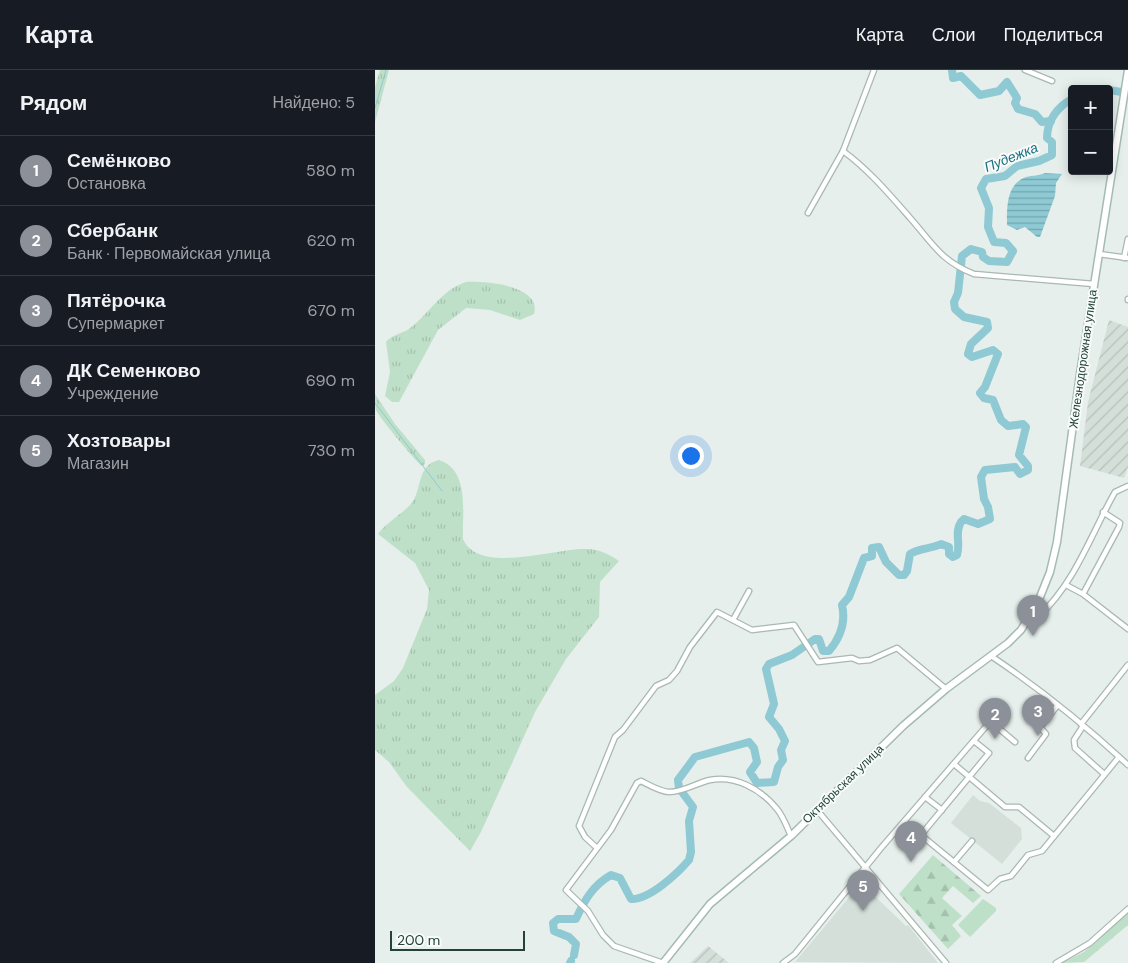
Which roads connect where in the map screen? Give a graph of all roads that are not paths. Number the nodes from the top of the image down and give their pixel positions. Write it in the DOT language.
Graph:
graph roads {
  1 [pos="874,70"];
  2 [pos="1025,70"];
  3 [pos="1128,70"];
  4 [pos="1052,81"];
  5 [pos="843,151"];
  6 [pos="808,214"];
  7 [pos="1128,239"];
  8 [pos="1099,254"];
  9 [pos="1126,258"];
  10 [pos="1094,284"];
  11 [pos="1128,486"];
  12 [pos="1103,512"];
  13 [pos="1066,585"];
  14 [pos="749,592"];
  15 [pos="1083,594"];
  16 [pos="1031,614"];
  17 [pos="733,620"];
  18 [pos="1128,629"];
  19 [pos="991,656"];
  20 [pos="1128,665"];
  21 [pos="946,689"];
  22 [pos="1057,706"];
  23 [pos="1082,725"];
  24 [pos="974,741"];
  25 [pos="1015,742"];
  26 [pos="1119,757"];
  27 [pos="1028,758"];
  28 [pos="954,764"];
  29 [pos="1128,765"];
  30 [pos="1104,774"];
  31 [pos="969,776"];
  32 [pos="925,797"];
  33 [pos="817,810"];
  34 [pos="942,810"];
  35 [pos="905,822"];
  36 [pos="921,835"];
  37 [pos="791,836"];
  38 [pos="1054,836"];
  39 [pos="972,841"];
  40 [pos="597,848"];
  41 [pos="955,862"];
  42 [pos="865,867"];
  43 [pos="1128,909"];
  44 [pos="663,963"];
  45 [pos="783,963"];
  46 [pos="946,963"];
  47 [pos="1056,963"];
  1 -- 5 [label="street"];
  2 -- 4 [label="street"];
  3 -- 8 [label="street, Железнодорожная улица"];
  5 -- 6 [label="street"];
  5 -- 10 [label="street"];
  7 -- 9 [label="street"];
  8 -- 9 [label="street"];
  8 -- 10 [label="street, Железнодорожная улица"];
  10 -- 16 [label="street, Железнодорожная улица"];
  11 -- 12 [label="street"];
  12 -- 13 [label="street"];
  12 -- 15 [label="street"];
  13 -- 15 [label="street"];
  13 -- 16 [label="street"];
  14 -- 17 [label="street"];
  15 -- 18 [label="street"];
  16 -- 19 [label="street, Октябрьская улица"];
  17 -- 21 [label="street"];
  17 -- 40 [label="street"];
  19 -- 21 [label="street, Октябрьская улица"];
  19 -- 22 [label="street"];
  20 -- 23 [label="street"];
  21 -- 33 [label="street, Октябрьская улица"];
  22 -- 23 [label="street"];
  22 -- 27 [label="street"];
  23 -- 26 [label="street"];
  23 -- 30 [label="street"];
  24 -- 25 [label="street"];
  24 -- 28 [label="street"];
  24 -- 31 [label="street"];
  26 -- 29 [label="street"];
  26 -- 30 [label="street"];
  28 -- 31 [label="street"];
  28 -- 32 [label="street"];
  30 -- 38 [label="street"];
  31 -- 34 [label="street"];
  31 -- 38 [label="street"];
  32 -- 34 [label="street"];
  32 -- 35 [label="street"];
  33 -- 37 [label="street, Октябрьская улица"];
  33 -- 42 [label="street"];
  34 -- 36 [label="street"];
  35 -- 36 [label="street"];
  35 -- 42 [label="street"];
  36 -- 41 [label="street"];
  37 -- 40 [label="street"];
  37 -- 44 [label="street, Октябрьская улица"];
  38 -- 41 [label="street"];
  39 -- 41 [label="street"];
  40 -- 44 [label="street"];
  42 -- 45 [label="street"];
  42 -- 46 [label="street"];
  43 -- 47 [label="street"];
}
